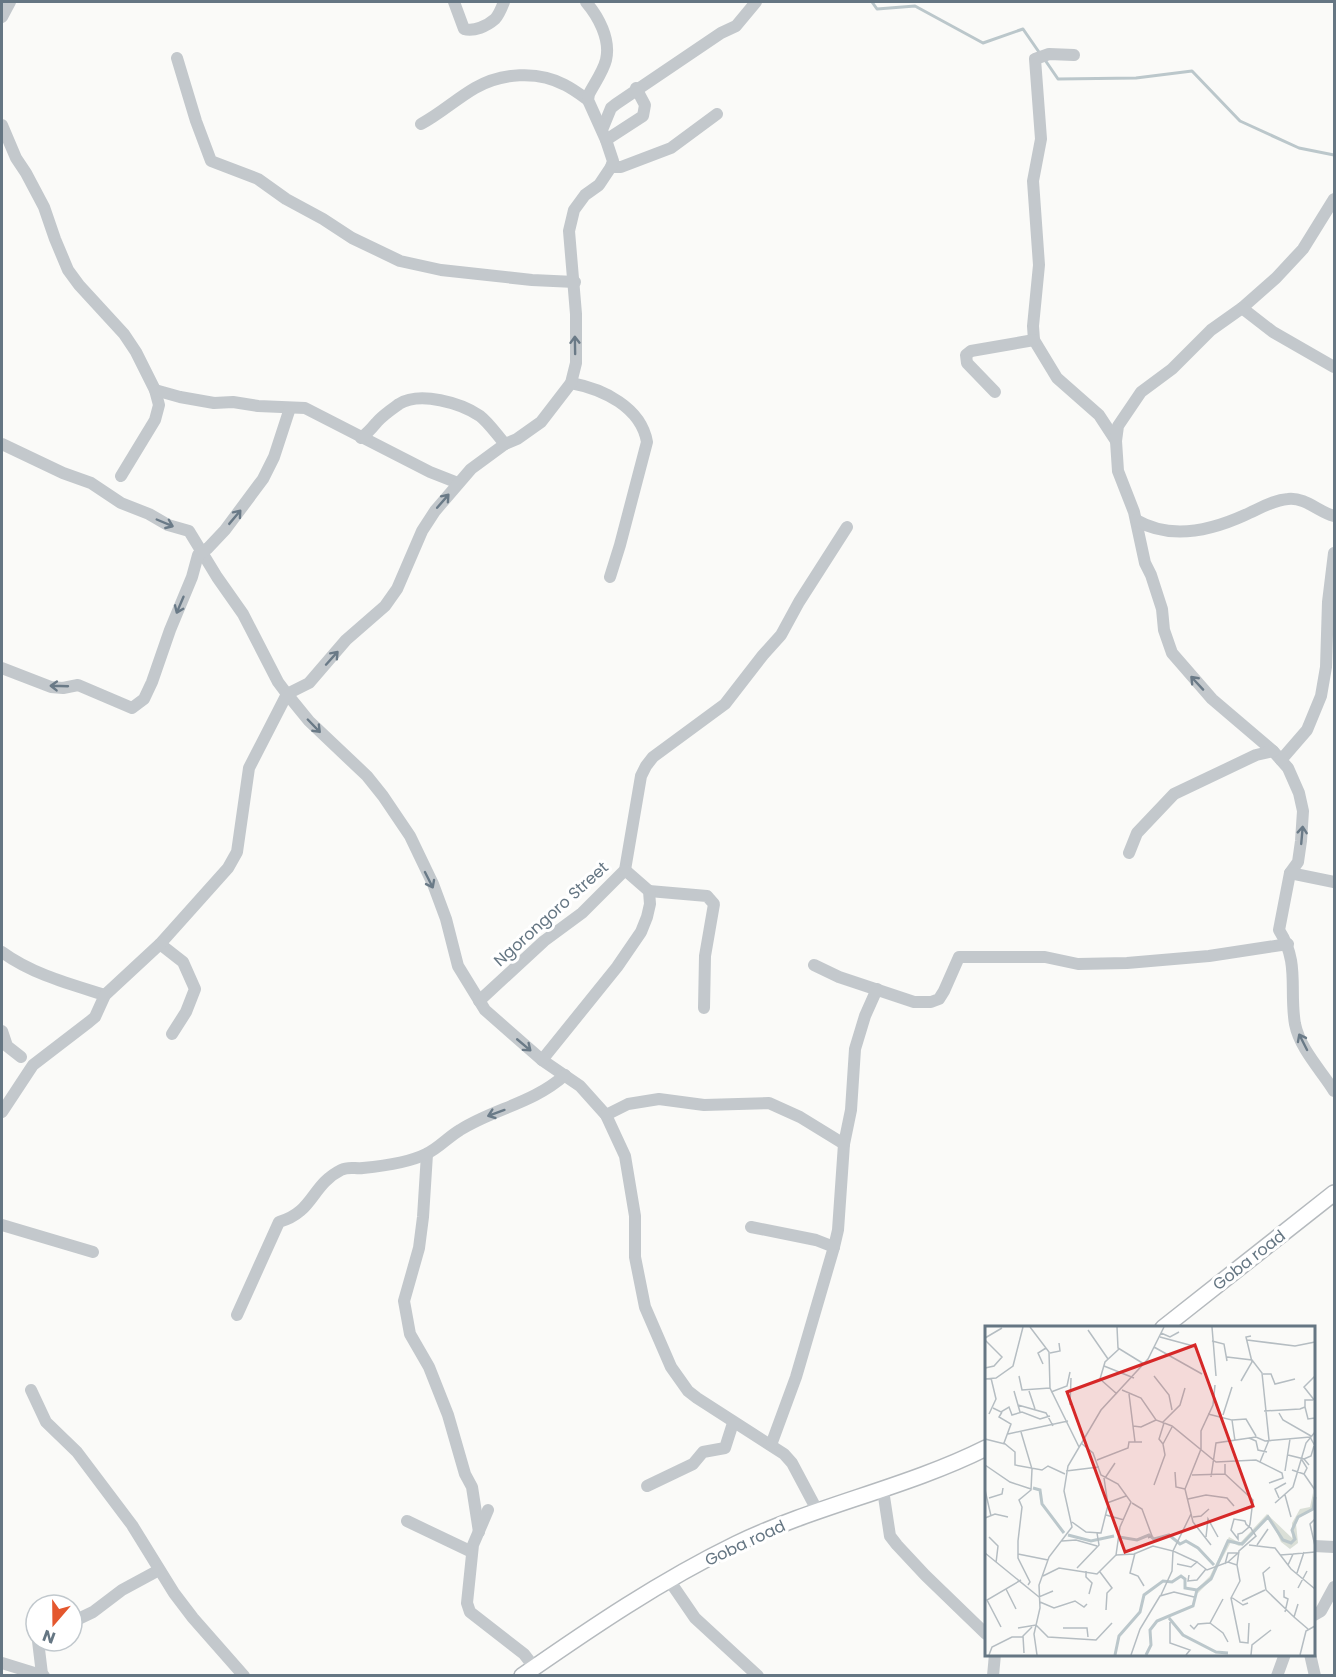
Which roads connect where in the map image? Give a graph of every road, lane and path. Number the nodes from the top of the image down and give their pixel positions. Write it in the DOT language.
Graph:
graph roads {
  1 [pos="10,2"];
  2 [pos="454,2"];
  3 [pos="504,2"];
  4 [pos="586,2"];
  5 [pos="756,2"];
  6 [pos="2,16"];
  7 [pos="1074,55"];
  8 [pos="177,58"];
  9 [pos="636,88"];
  10 [pos="588,100"];
  11 [pos="717,114"];
  12 [pos="421,123"];
  13 [pos="2,125"];
  14 [pos="604,135"];
  15 [pos="611,167"];
  16 [pos="1335,199"];
  17 [pos="574,282"];
  18 [pos="1242,308"];
  19 [pos="1034,340"];
  20 [pos="1335,367"];
  21 [pos="571,383"];
  22 [pos="155,390"];
  23 [pos="995,392"];
  24 [pos="290,408"];
  25 [pos="361,438"];
  26 [pos="1116,441"];
  27 [pos="2,444"];
  28 [pos="505,444"];
  29 [pos="121,476"];
  30 [pos="458,483"];
  31 [pos="1335,516"];
  32 [pos="1136,520"];
  33 [pos="847,527"];
  34 [pos="202,551"];
  35 [pos="1335,553"];
  36 [pos="610,577"];
  37 [pos="2,668"];
  38 [pos="287,694"];
  39 [pos="1277,756"];
  40 [pos="1129,853"];
  41 [pos="625,870"];
  42 [pos="1290,873"];
  43 [pos="1335,882"];
  44 [pos="649,891"];
  45 [pos="160,944"];
  46 [pos="1288,944"];
  47 [pos="2,952"];
  48 [pos="814,965"];
  49 [pos="877,989"];
  50 [pos="105,995"];
  51 [pos="479,1001"];
  52 [pos="704,1008"];
  53 [pos="2,1031"];
  54 [pos="172,1034"];
  55 [pos="21,1057"];
  56 [pos="542,1060"];
  57 [pos="565,1075"];
  58 [pos="1335,1091"];
  59 [pos="2,1112"];
  60 [pos="606,1114"];
  61 [pos="844,1144"];
  62 [pos="427,1154"];
  63 [pos="1335,1192"];
  64 [pos="2,1225"];
  65 [pos="751,1227"];
  66 [pos="834,1247"];
  67 [pos="93,1252"];
  68 [pos="237,1315"];
  69 [pos="1166,1326"];
  70 [pos="30,1390"];
  71 [pos="733,1423"];
  72 [pos="771,1445"];
  73 [pos="985,1449"];
  74 [pos="647,1486"];
  75 [pos="883,1490"];
  76 [pos="488,1510"];
  77 [pos="818,1510"];
  78 [pos="407,1521"];
  79 [pos="479,1532"];
  80 [pos="1315,1546"];
  81 [pos="1335,1547"];
  82 [pos="472,1552"];
  83 [pos="159,1570"];
  84 [pos="669,1580"];
  85 [pos="1335,1587"];
  86 [pos="1315,1614"];
  87 [pos="84,1616"];
  88 [pos="985,1632"];
  89 [pos="39,1653"];
  90 [pos="995,1656"];
  91 [pos="1284,1656"];
  92 [pos="1311,1656"];
  93 [pos="2,1663"];
  94 [pos="527,1673"];
  95 [pos="39,1674"];
  96 [pos="244,1676"];
  97 [pos="758,1676"];
  98 [pos="993,1676"];
  99 [pos="1277,1676"];
  100 [pos="1316,1676"];
  1 -- 6 [label="street"];
  2 -- 3 [label="street"];
  4 -- 10 [label="street"];
  5 -- 9 [label="street"];
  7 -- 19 [label="street"];
  8 -- 17 [label="street"];
  9 -- 14 [label="street"];
  9 -- 14 [label="street"];
  10 -- 12 [label="street"];
  10 -- 14 [label="street"];
  11 -- 15 [label="street"];
  13 -- 22 [label="street"];
  14 -- 15 [label="street"];
  15 -- 17 [label="street"];
  16 -- 18 [label="street"];
  21 -- 17 [label="street, one-way"];
  18 -- 20 [label="street"];
  18 -- 26 [label="street"];
  19 -- 23 [label="street"];
  19 -- 26 [label="street"];
  21 -- 28 [label="street"];
  21 -- 36 [label="street"];
  22 -- 24 [label="street"];
  22 -- 29 [label="street"];
  24 -- 25 [label="street"];
  34 -- 24 [label="street, one-way"];
  25 -- 28 [label="street"];
  25 -- 30 [label="street"];
  26 -- 32 [label="street"];
  27 -- 34 [label="street, one-way"];
  28 -- 30 [label="street"];
  38 -- 30 [label="street, one-way"];
  31 -- 32 [label="street"];
  39 -- 32 [label="street, one-way"];
  33 -- 41 [label="street, Ngorongoro Street"];
  34 -- 37 [label="street, one-way"];
  34 -- 38 [label="street"];
  35 -- 39 [label="street"];
  38 -- 45 [label="street"];
  38 -- 51 [label="street, one-way"];
  39 -- 40 [label="street"];
  42 -- 39 [label="street, one-way"];
  41 -- 44 [label="street"];
  41 -- 51 [label="street, Ngorongoro Street"];
  42 -- 43 [label="street"];
  42 -- 46 [label="street"];
  44 -- 52 [label="street"];
  44 -- 56 [label="street"];
  45 -- 50 [label="street"];
  45 -- 54 [label="street"];
  46 -- 49 [label="street"];
  58 -- 46 [label="street, one-way"];
  47 -- 50 [label="street"];
  48 -- 49 [label="street"];
  49 -- 61 [label="street"];
  50 -- 59 [label="street"];
  51 -- 56 [label="street, one-way"];
  53 -- 55 [label="street"];
  56 -- 57 [label="street"];
  57 -- 60 [label="street"];
  57 -- 62 [label="street, one-way"];
  60 -- 61 [label="street"];
  60 -- 71 [label="street"];
  61 -- 66 [label="street"];
  62 -- 68 [label="street"];
  62 -- 79 [label="street"];
  63 -- 69 [label="main road, Goba road"];
  64 -- 67 [label="street"];
  65 -- 66 [label="street"];
  66 -- 72 [label="street"];
  70 -- 83 [label="street"];
  71 -- 72 [label="street"];
  71 -- 74 [label="street"];
  72 -- 77 [label="street"];
  73 -- 75 [label="main road, Goba road"];
  75 -- 77 [label="main road, Goba road"];
  75 -- 88 [label="street"];
  76 -- 79 [label="street"];
  77 -- 84 [label="main road, Goba road"];
  78 -- 82 [label="street"];
  79 -- 82 [label="street"];
  80 -- 81 [label="street"];
  82 -- 94 [label="street"];
  83 -- 87 [label="street"];
  83 -- 96 [label="street"];
  84 -- 94 [label="main road, Goba road"];
  84 -- 97 [label="street"];
  85 -- 86 [label="street"];
  89 -- 95 [label="street"];
  90 -- 98 [label="street"];
  91 -- 99 [label="street"];
  92 -- 100 [label="street"];
  93 -- 95 [label="street"];
}
